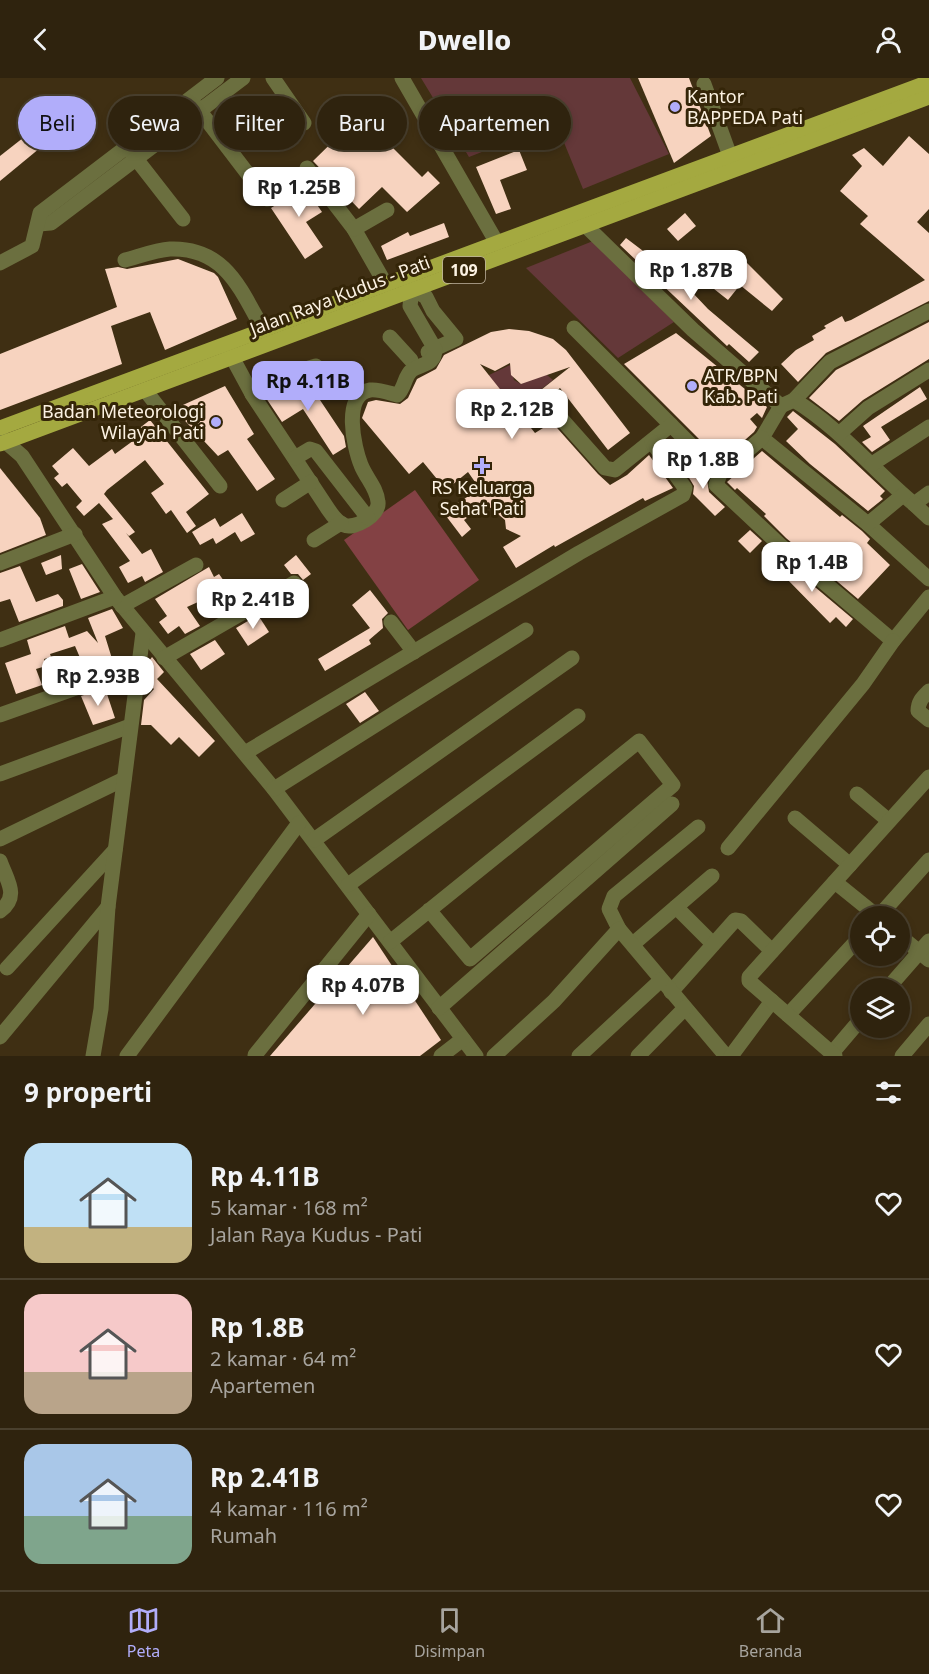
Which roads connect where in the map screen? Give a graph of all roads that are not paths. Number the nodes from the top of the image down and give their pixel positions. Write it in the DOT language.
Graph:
graph roads {
  1 [pos="218,78"];
  2 [pos="243,78"];
  3 [pos="273,78"];
  4 [pos="402,78"];
  5 [pos="929,82"];
  6 [pos="704,84"];
  7 [pos="194,96"];
  8 [pos="285,96"];
  9 [pos="929,97"];
  10 [pos="202,110"];
  11 [pos="202,115"];
  12 [pos="121,150"];
  13 [pos="130,150"];
  14 [pos="148,150"];
  15 [pos="730,156"];
  16 [pos="136,159"];
  17 [pos="307,168"];
  18 [pos="267,199"];
  19 [pos="387,210"];
  20 [pos="183,219"];
  21 [pos="38,224"];
  22 [pos="585,225"];
  23 [pos="354,229"];
  24 [pos="497,243"];
  25 [pos="125,260"];
  26 [pos="0,263"];
  27 [pos="409,284"];
  28 [pos="386,285"];
  29 [pos="929,311"];
  30 [pos="574,328"];
  31 [pos="264,331"];
  32 [pos="390,337"];
  33 [pos="435,349"];
  34 [pos="229,352"];
  35 [pos="411,360"];
  36 [pos="316,366"];
  37 [pos="929,370"];
  38 [pos="407,376"];
  39 [pos="145,390"];
  40 [pos="252,394"];
  41 [pos="788,403"];
  42 [pos="557,414"];
  43 [pos="671,424"];
  44 [pos="929,427"];
  45 [pos="840,433"];
  46 [pos="1,438"];
  47 [pos="762,438"];
  48 [pos="652,442"];
  49 [pos="295,458"];
  50 [pos="872,464"];
  51 [pos="720,474"];
  52 [pos="311,482"];
  53 [pos="220,486"];
  54 [pos="929,493"];
  55 [pos="283,500"];
  56 [pos="909,500"];
  57 [pos="368,518"];
  58 [pos="929,519"];
  59 [pos="341,523"];
  60 [pos="868,524"];
  61 [pos="75,534"];
  62 [pos="314,540"];
  63 [pos="0,563"];
  64 [pos="196,565"];
  65 [pos="929,579"];
  66 [pos="294,583"];
  67 [pos="929,597"];
  68 [pos="118,602"];
  69 [pos="391,622"];
  70 [pos="526,630"];
  71 [pos="143,633"];
  72 [pos="0,640"];
  73 [pos="893,641"];
  74 [pos="414,652"];
  75 [pos="164,658"];
  76 [pos="572,658"];
  77 [pos="138,666"];
  78 [pos="929,691"];
  79 [pos="0,715"];
  80 [pos="578,716"];
  81 [pos="929,720"];
  82 [pos="130,726"];
  83 [pos="245,753"];
  84 [pos="0,774"];
  85 [pos="929,777"];
  86 [pos="124,779"];
  87 [pos="274,789"];
  88 [pos="857,794"];
  89 [pos="672,804"];
  90 [pos="795,818"];
  91 [pos="889,821"];
  92 [pos="299,823"];
  93 [pos="698,826"];
  94 [pos="0,839"];
  95 [pos="314,840"];
  96 [pos="728,848"];
  97 [pos="115,850"];
  98 [pos="929,860"];
  99 [pos="0,861"];
  100 [pos="850,865"];
  101 [pos="712,876"];
  102 [pos="835,882"];
  103 [pos="348,885"];
  104 [pos="865,906"];
  105 [pos="887,906"];
  106 [pos="108,907"];
  107 [pos="676,907"];
  108 [pos="429,910"];
  109 [pos="0,911"];
  110 [pos="369,914"];
  111 [pos="620,929"];
  112 [pos="390,942"];
  113 [pos="910,942"];
  114 [pos="633,944"];
  115 [pos="713,944"];
  116 [pos="850,948"];
  117 [pos="772,951"];
  118 [pos="926,951"];
  119 [pos="8,968"];
  120 [pos="898,978"];
  121 [pos="666,986"];
  122 [pos="772,1001"];
  123 [pos="439,1008"];
  124 [pos="685,1008"];
  125 [pos="788,1015"];
  126 [pos="929,1024"];
  127 [pos="850,1034"];
  128 [pos="0,1037"];
  129 [pos="463,1040"];
  130 [pos="255,1055"];
  131 [pos="834,1055"];
  132 [pos="93,1056"];
  133 [pos="127,1056"];
  134 [pos="441,1056"];
  135 [pos="476,1056"];
  136 [pos="494,1056"];
  137 [pos="579,1056"];
  138 [pos="638,1056"];
  139 [pos="726,1056"];
  140 [pos="731,1056"];
  141 [pos="902,1056"];
  1 -- 7 [label="street"];
  2 -- 10 [label="street"];
  3 -- 8 [label="street"];
  4 -- 24 [label="street"];
  5 -- 15 [label="main road, Jalan Raya Kudus - Pati / 109"];
  6 -- 15 [label="street"];
  9 -- 22 [label="main road, Jalan Raya Kudus - Pati / 109"];
  11 -- 18 [label="street"];
  12 -- 21 [label="street"];
  13 -- 16 [label="street"];
  14 -- 16 [label="street"];
  15 -- 24 [label="main road, Jalan Raya Kudus - Pati / 109"];
  16 -- 20 [label="street"];
  16 -- 21 [label="street"];
  17 -- 23 [label="street"];
  19 -- 23 [label="street"];
  21 -- 26 [label="street"];
  22 -- 27 [label="main road, Jalan Raya Kudus - Pati / 109"];
  22 -- 41 [label="street"];
  23 -- 28 [label="street"];
  24 -- 27 [label="main road, Jalan Raya Kudus - Pati / 109"];
  25 -- 31 [label="street"];
  27 -- 28 [label="main road, Jalan Raya Kudus - Pati / 109"];
  27 -- 33 [label="street"];
  27 -- 33 [label="street"];
  27 -- 34 [label="main road, Jalan Raya Kudus - Pati / 109"];
  28 -- 31 [label="main road, Jalan Raya Kudus - Pati / 109"];
  29 -- 41 [label="street"];
  30 -- 43 [label="street"];
  31 -- 34 [label="main road, Jalan Raya Kudus - Pati / 109"];
  32 -- 35 [label="street"];
  33 -- 35 [label="street"];
  33 -- 38 [label="street"];
  34 -- 39 [label="main road, Jalan Raya Kudus - Pati / 109"];
  34 -- 40 [label="street"];
  34 -- 46 [label="main road, Jalan Raya Kudus - Pati / 109"];
  35 -- 38 [label="street"];
  36 -- 40 [label="street"];
  37 -- 45 [label="street"];
  38 -- 57 [label="street"];
  39 -- 46 [label="main road, Jalan Raya Kudus - Pati / 109"];
  39 -- 53 [label="street"];
  40 -- 49 [label="street"];
  41 -- 45 [label="street"];
  41 -- 47 [label="street"];
  42 -- 48 [label="street"];
  43 -- 48 [label="street"];
  43 -- 51 [label="street"];
  44 -- 50 [label="street"];
  45 -- 50 [label="street"];
  46 -- 61 [label="street"];
  47 -- 51 [label="street"];
  47 -- 60 [label="street"];
  48 -- 74 [label="street"];
  49 -- 52 [label="street"];
  49 -- 57 [label="street"];
  50 -- 56 [label="street"];
  51 -- 73 [label="street"];
  52 -- 55 [label="street"];
  52 -- 59 [label="street"];
  54 -- 56 [label="street"];
  56 -- 58 [label="street"];
  56 -- 60 [label="street"];
  57 -- 59 [label="street"];
  59 -- 62 [label="street"];
  60 -- 65 [label="street"];
  61 -- 63 [label="street"];
  61 -- 68 [label="street"];
  64 -- 68 [label="street"];
  66 -- 75 [label="street"];
  67 -- 73 [label="street"];
  68 -- 71 [label="street"];
  68 -- 72 [label="street"];
  69 -- 74 [label="street"];
  70 -- 87 [label="street"];
  71 -- 75 [label="street"];
  71 -- 77 [label="street"];
  73 -- 96 [label="street"];
  74 -- 83 [label="street"];
  75 -- 83 [label="street"];
  76 -- 95 [label="street"];
  77 -- 79 [label="street"];
  77 -- 82 [label="street"];
  78 -- 81 [label="street"];
  80 -- 103 [label="street"];
  82 -- 84 [label="street"];
  82 -- 86 [label="street"];
  83 -- 87 [label="street"];
  85 -- 91 [label="street"];
  86 -- 94 [label="street"];
  86 -- 97 [label="street"];
  87 -- 92 [label="street"];
  88 -- 91 [label="street"];
  89 -- 123 [label="street"];
  90 -- 100 [label="street"];
  91 -- 100 [label="street"];
  92 -- 95 [label="street"];
  92 -- 133 [label="street"];
  93 -- 111 [label="street"];
  95 -- 103 [label="street"];
  97 -- 106 [label="street"];
  97 -- 119 [label="street"];
  98 -- 105 [label="street"];
  99 -- 109 [label="street"];
  100 -- 102 [label="street"];
  101 -- 107 [label="street"];
  102 -- 104 [label="street"];
  102 -- 117 [label="street"];
  103 -- 110 [label="street"];
  106 -- 128 [label="street"];
  106 -- 132 [label="street"];
  107 -- 114 [label="street"];
  107 -- 115 [label="street"];
  108 -- 108 [label="street"];
  108 -- 112 [label="street"];
  110 -- 112 [label="street"];
  110 -- 130 [label="street"];
  111 -- 114 [label="street"];
  111 -- 136 [label="street"];
  112 -- 123 [label="street"];
  113 -- 118 [label="street"];
  114 -- 121 [label="street"];
  115 -- 117 [label="street"];
  115 -- 121 [label="street"];
  116 -- 125 [label="street"];
  117 -- 122 [label="street"];
  118 -- 120 [label="street"];
  121 -- 124 [label="street"];
  121 -- 137 [label="street"];
  122 -- 125 [label="street"];
  122 -- 140 [label="street"];
  123 -- 129 [label="street"];
  124 -- 138 [label="street"];
  124 -- 139 [label="street"];
  125 -- 131 [label="street"];
  126 -- 141 [label="street"];
  127 -- 131 [label="street"];
  129 -- 134 [label="street"];
  129 -- 135 [label="street"];
}
